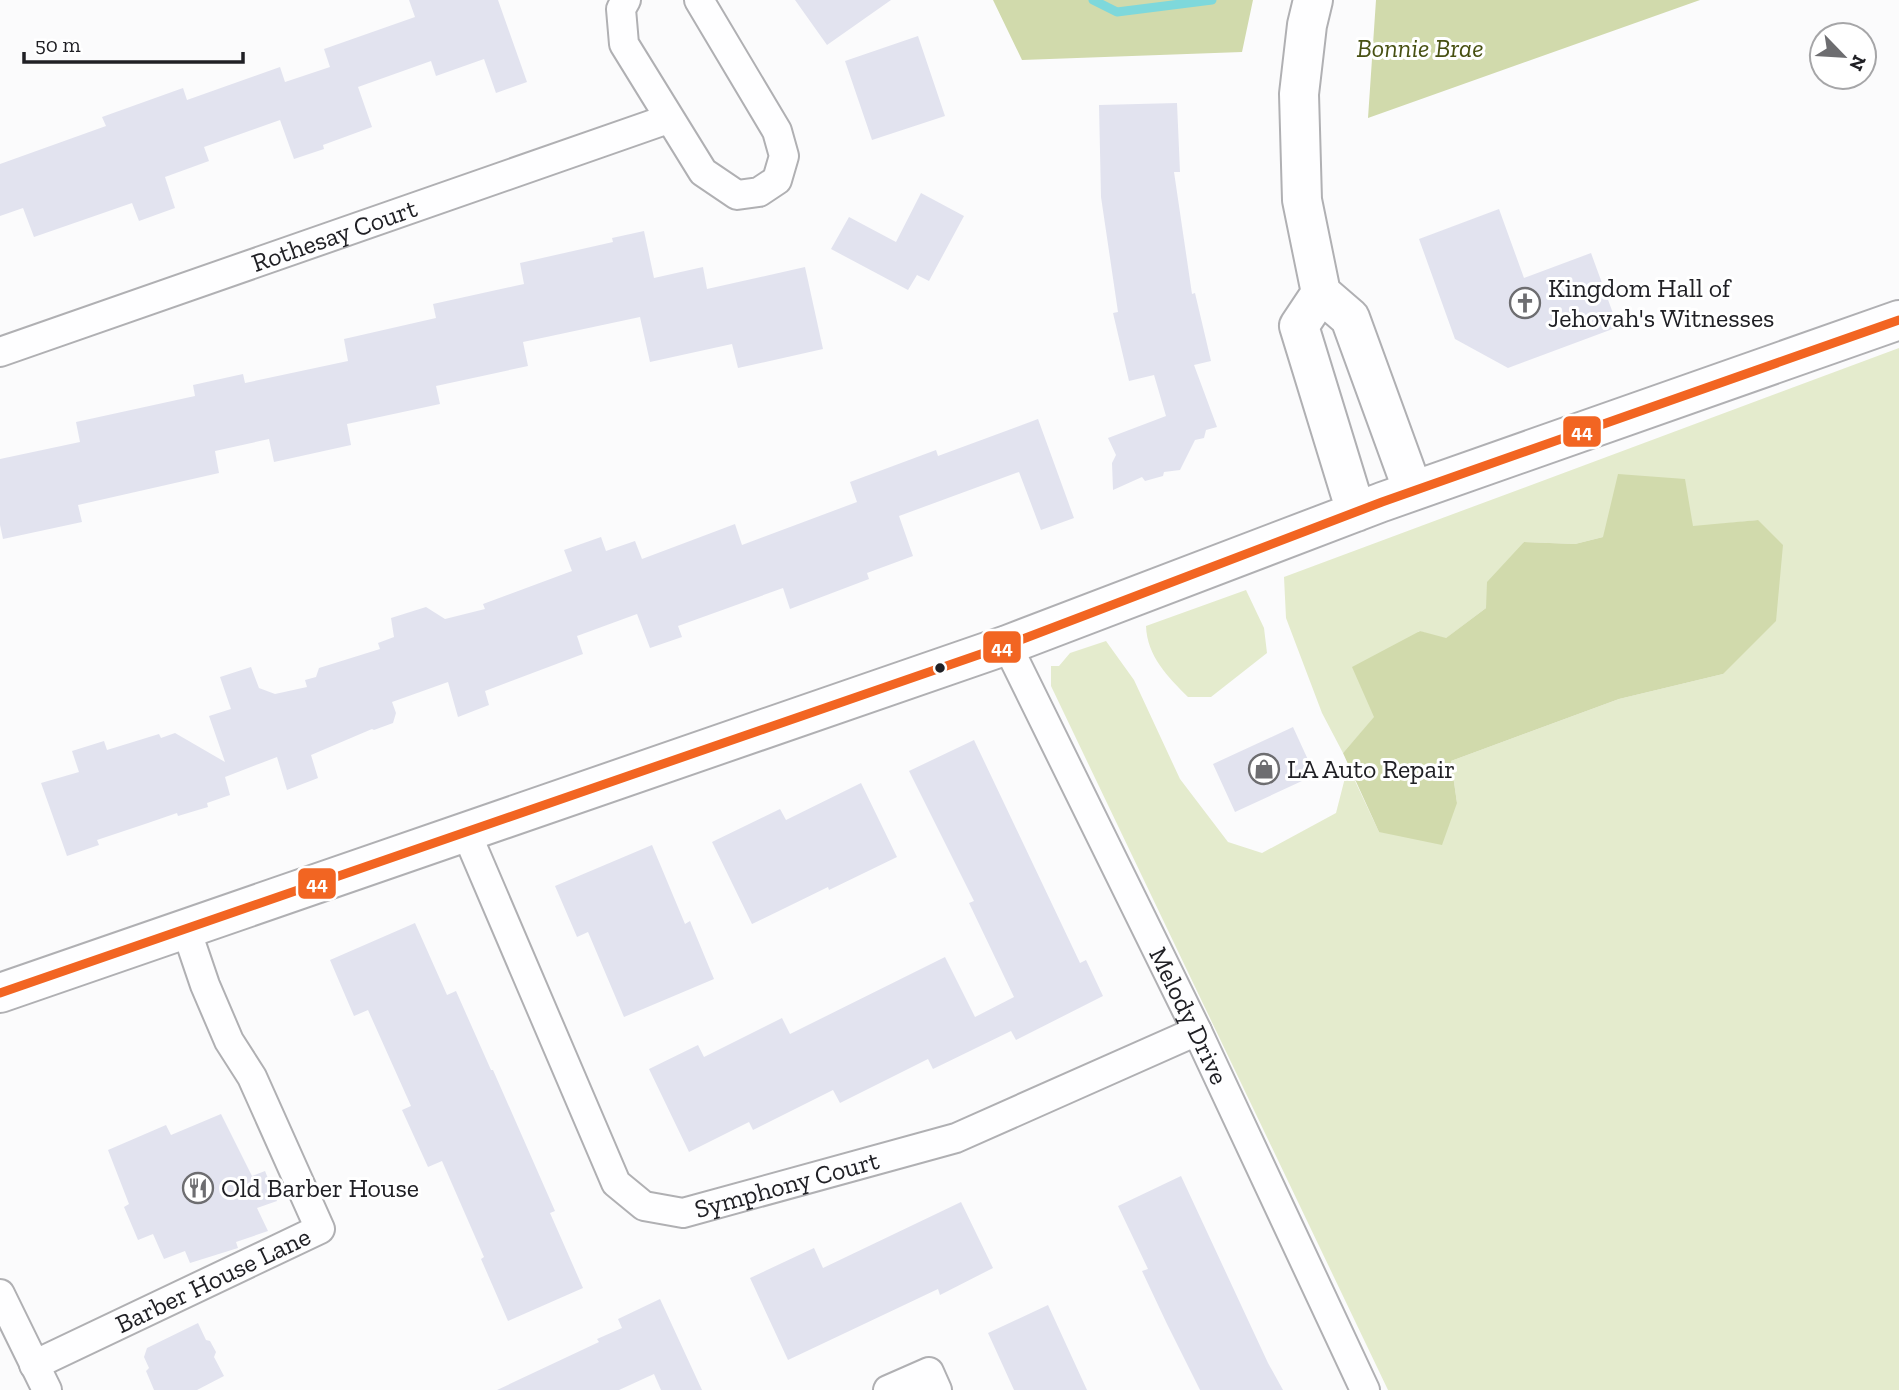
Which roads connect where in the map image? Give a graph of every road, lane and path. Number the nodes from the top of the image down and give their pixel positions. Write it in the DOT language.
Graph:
graph roads {
  1 [pos="626,0"];
  2 [pos="699,0"];
  3 [pos="1313,0"];
  4 [pos="668,119"];
  5 [pos="1321,293"];
  6 [pos="1899,320"];
  7 [pos="0,352"];
  8 [pos="1413,491"];
  9 [pos="1356,512"];
  10 [pos="1007,645"];
  11 [pos="467,832"];
  12 [pos="186,929"];
  13 [pos="0,993"];
  14 [pos="1197,1031"];
  15 [pos="0,1294"];
  16 [pos="34,1364"];
  17 [pos="933,1381"];
  18 [pos="47,1390"];
  19 [pos="888,1390"];
  20 [pos="1365,1390"];
  1 -- 4 [label="street"];
  2 -- 4 [label="street"];
  3 -- 5 [label="main road"];
  4 -- 7 [label="street, Rothesay Court"];
  5 -- 8 [label="main road"];
  5 -- 9 [label="main road"];
  6 -- 8 [label="main road"];
  8 -- 9 [label="main road"];
  9 -- 10 [label="main road"];
  10 -- 11 [label="main road"];
  10 -- 14 [label="street, Melody Drive"];
  11 -- 12 [label="main road"];
  11 -- 14 [label="street, Symphony Court"];
  12 -- 13 [label="main road"];
  12 -- 16 [label="street, Barber House Lane"];
  14 -- 20 [label="street, Melody Drive"];
  15 -- 16 [label="street"];
  16 -- 18 [label="street"];
  17 -- 19 [label="street"];
}
